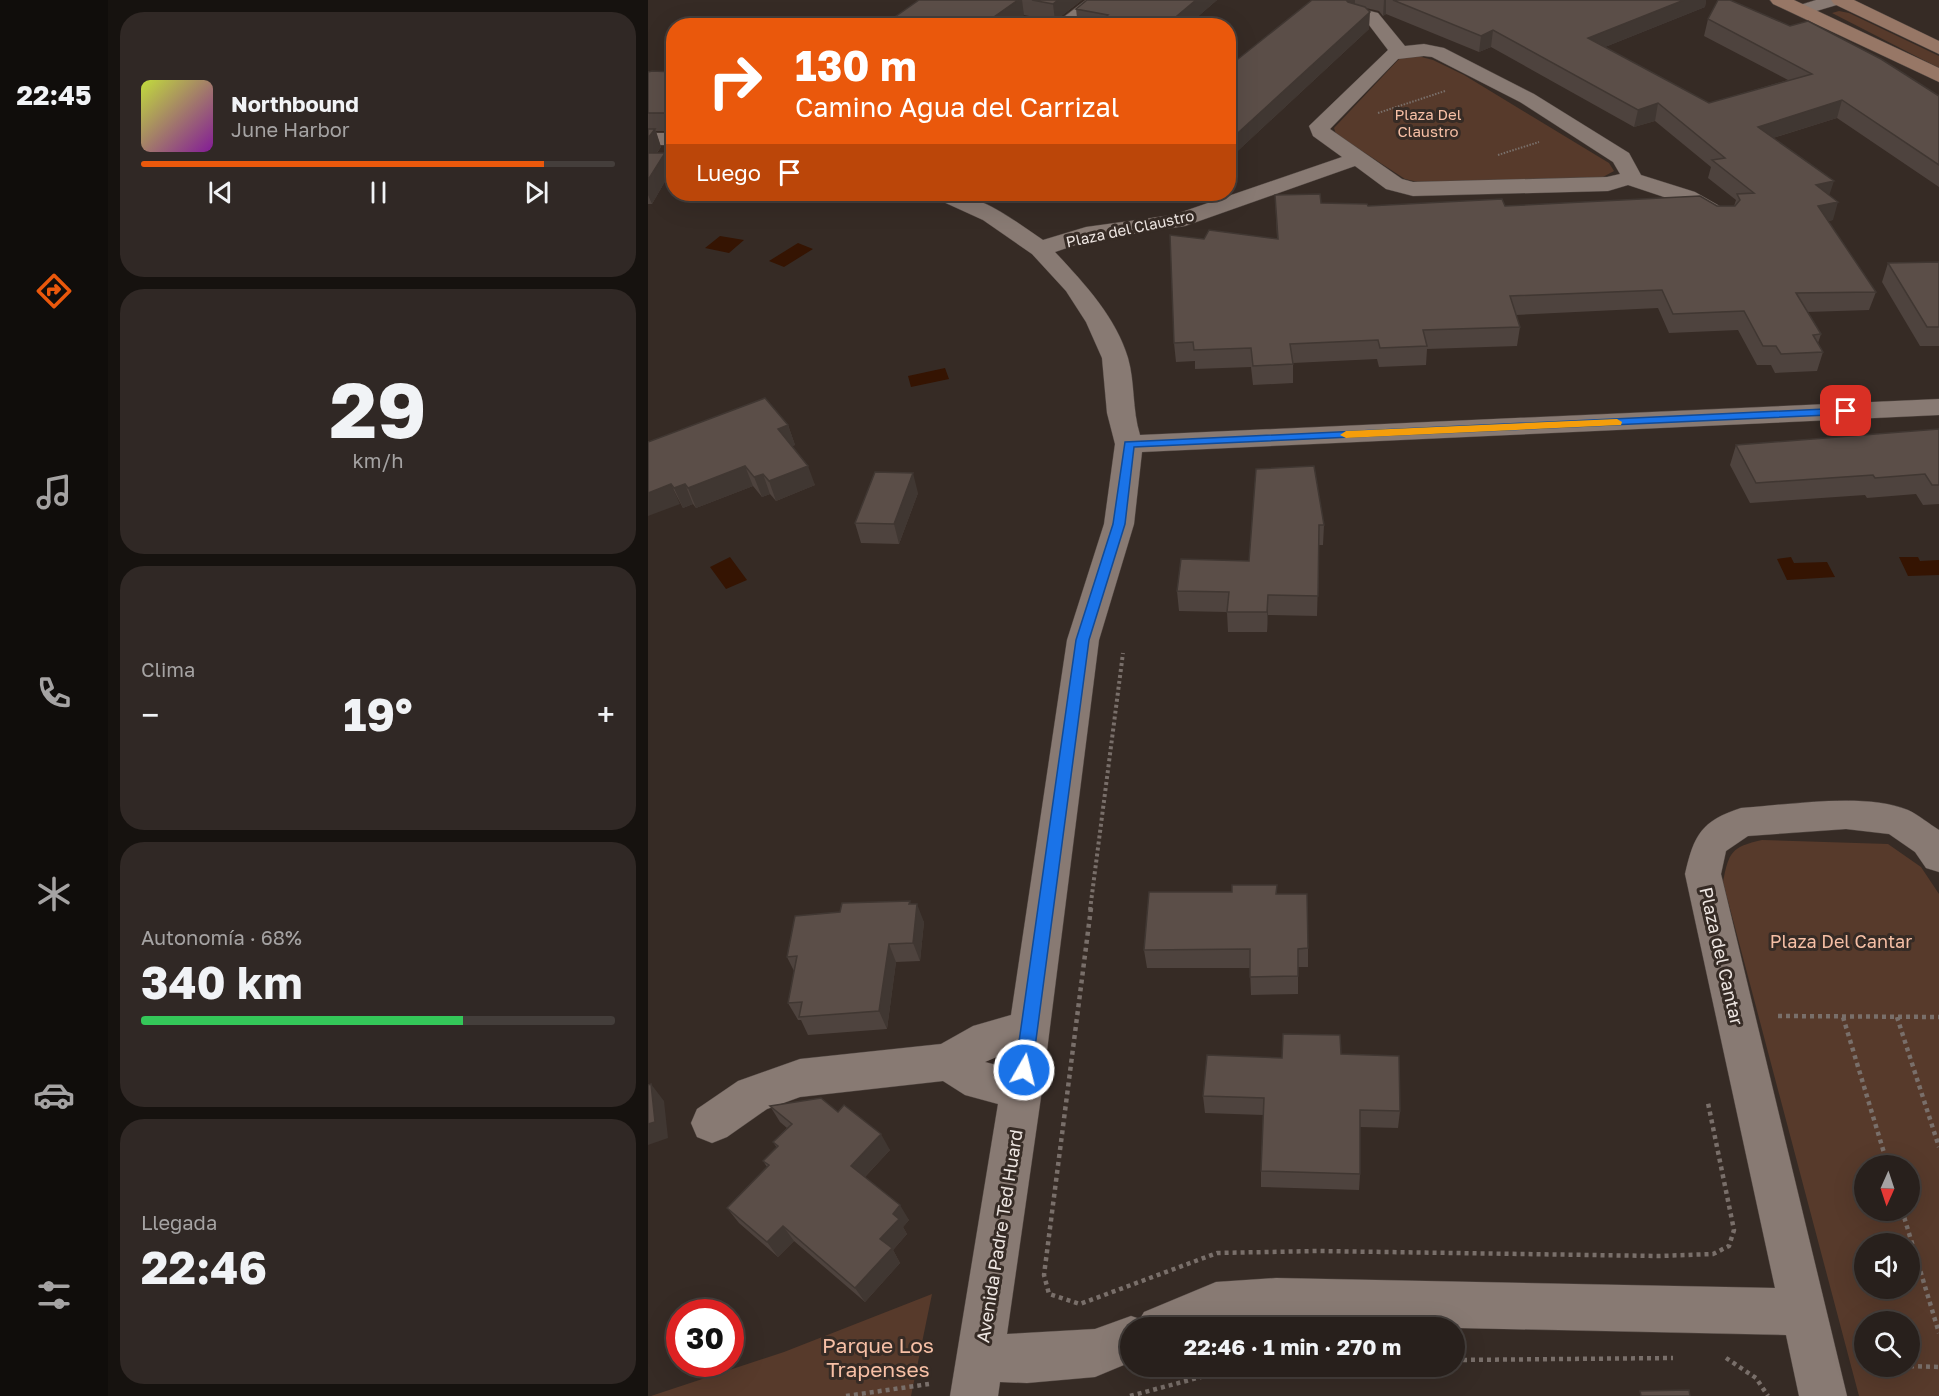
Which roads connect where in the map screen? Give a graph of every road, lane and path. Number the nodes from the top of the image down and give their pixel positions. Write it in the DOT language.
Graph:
graph roads {
  1 [pos="1098,0"];
  2 [pos="1779,0"];
  3 [pos="1834,0"];
  4 [pos="1840,0"];
  5 [pos="1803,10"];
  6 [pos="1354,12"];
  7 [pos="1072,18"];
  8 [pos="1939,48"];
  9 [pos="1400,52"];
  10 [pos="1487,76"];
  11 [pos="1939,76"];
  12 [pos="1327,117"];
  13 [pos="648,139"];
  14 [pos="666,139"];
  15 [pos="1356,159"];
  16 [pos="1629,178"];
  17 [pos="961,201"];
  18 [pos="1235,201"];
  19 [pos="1236,201"];
  20 [pos="1722,217"];
  21 [pos="1040,249"];
  22 [pos="1939,407"];
  23 [pos="1129,444"];
  24 [pos="1124,648"];
  25 [pos="1939,857"];
  26 [pos="1736,1016"];
  27 [pos="1843,1017"];
  28 [pos="1897,1017"];
  29 [pos="1939,1017"];
  30 [pos="1029,1029"];
  31 [pos="947,1062"];
  32 [pos="1021,1090"];
  33 [pos="1707,1095"];
  34 [pos="712,1123"];
  35 [pos="1939,1147"];
  36 [pos="1885,1155"];
  37 [pos="1905,1221"];
  38 [pos="1803,1312"];
  39 [pos="1187,1317"];
  40 [pos="1939,1333"];
  41 [pos="1120,1343"];
  42 [pos="1678,1358"];
  43 [pos="1713,1358"];
  44 [pos="1465,1360"];
  45 [pos="1920,1366"];
  46 [pos="1939,1367"];
  47 [pos="977,1374"];
  48 [pos="1201,1377"];
  49 [pos="846,1396"];
  50 [pos="1130,1396"];
  51 [pos="1768,1396"];
  52 [pos="1823,1396"];
  1 -- 7 [label="street"];
  2 -- 5 [label="main road"];
  3 -- 5 [label="street"];
  4 -- 8 [label="main road"];
  5 -- 11 [label="main road"];
  6 -- 9 [label="street"];
  9 -- 10 [label="street"];
  9 -- 12 [label="street"];
  10 -- 12 [label="path"];
  10 -- 16 [label="street"];
  12 -- 15 [label="street"];
  13 -- 14 [label="street"];
  15 -- 16 [label="street"];
  15 -- 19 [label="street, Plaza del Claustro"];
  16 -- 20 [label="street"];
  17 -- 21 [label="street, Avenida Padre Ted Huard"];
  18 -- 21 [label="street, Plaza del Claustro"];
  21 -- 23 [label="street, Avenida Padre Ted Huard"];
  22 -- 23 [label="street"];
  23 -- 30 [label="street, Avenida Padre Ted Huard"];
  24 -- 33 [label="path"];
  25 -- 26 [label="street, Plaza del Cantar"];
  26 -- 27 [label="path"];
  26 -- 38 [label="street, Plaza del Cantar"];
  27 -- 28 [label="path"];
  27 -- 36 [label="path"];
  28 -- 29 [label="path"];
  28 -- 35 [label="path"];
  30 -- 31 [label="street"];
  30 -- 32 [label="street, Avenida Padre Ted Huard"];
  31 -- 32 [label="street"];
  31 -- 34 [label="street"];
  32 -- 47 [label="street, Avenida Padre Ted Huard"];
  37 -- 40 [label="path"];
  38 -- 39 [label="street"];
  38 -- 52 [label="street, Plaza del Cantar"];
  41 -- 47 [label="street"];
  42 -- 44 [label="path"];
  43 -- 51 [label="path"];
  45 -- 46 [label="path"];
  47 -- 49 [label="path"];
  48 -- 50 [label="path"];
}
